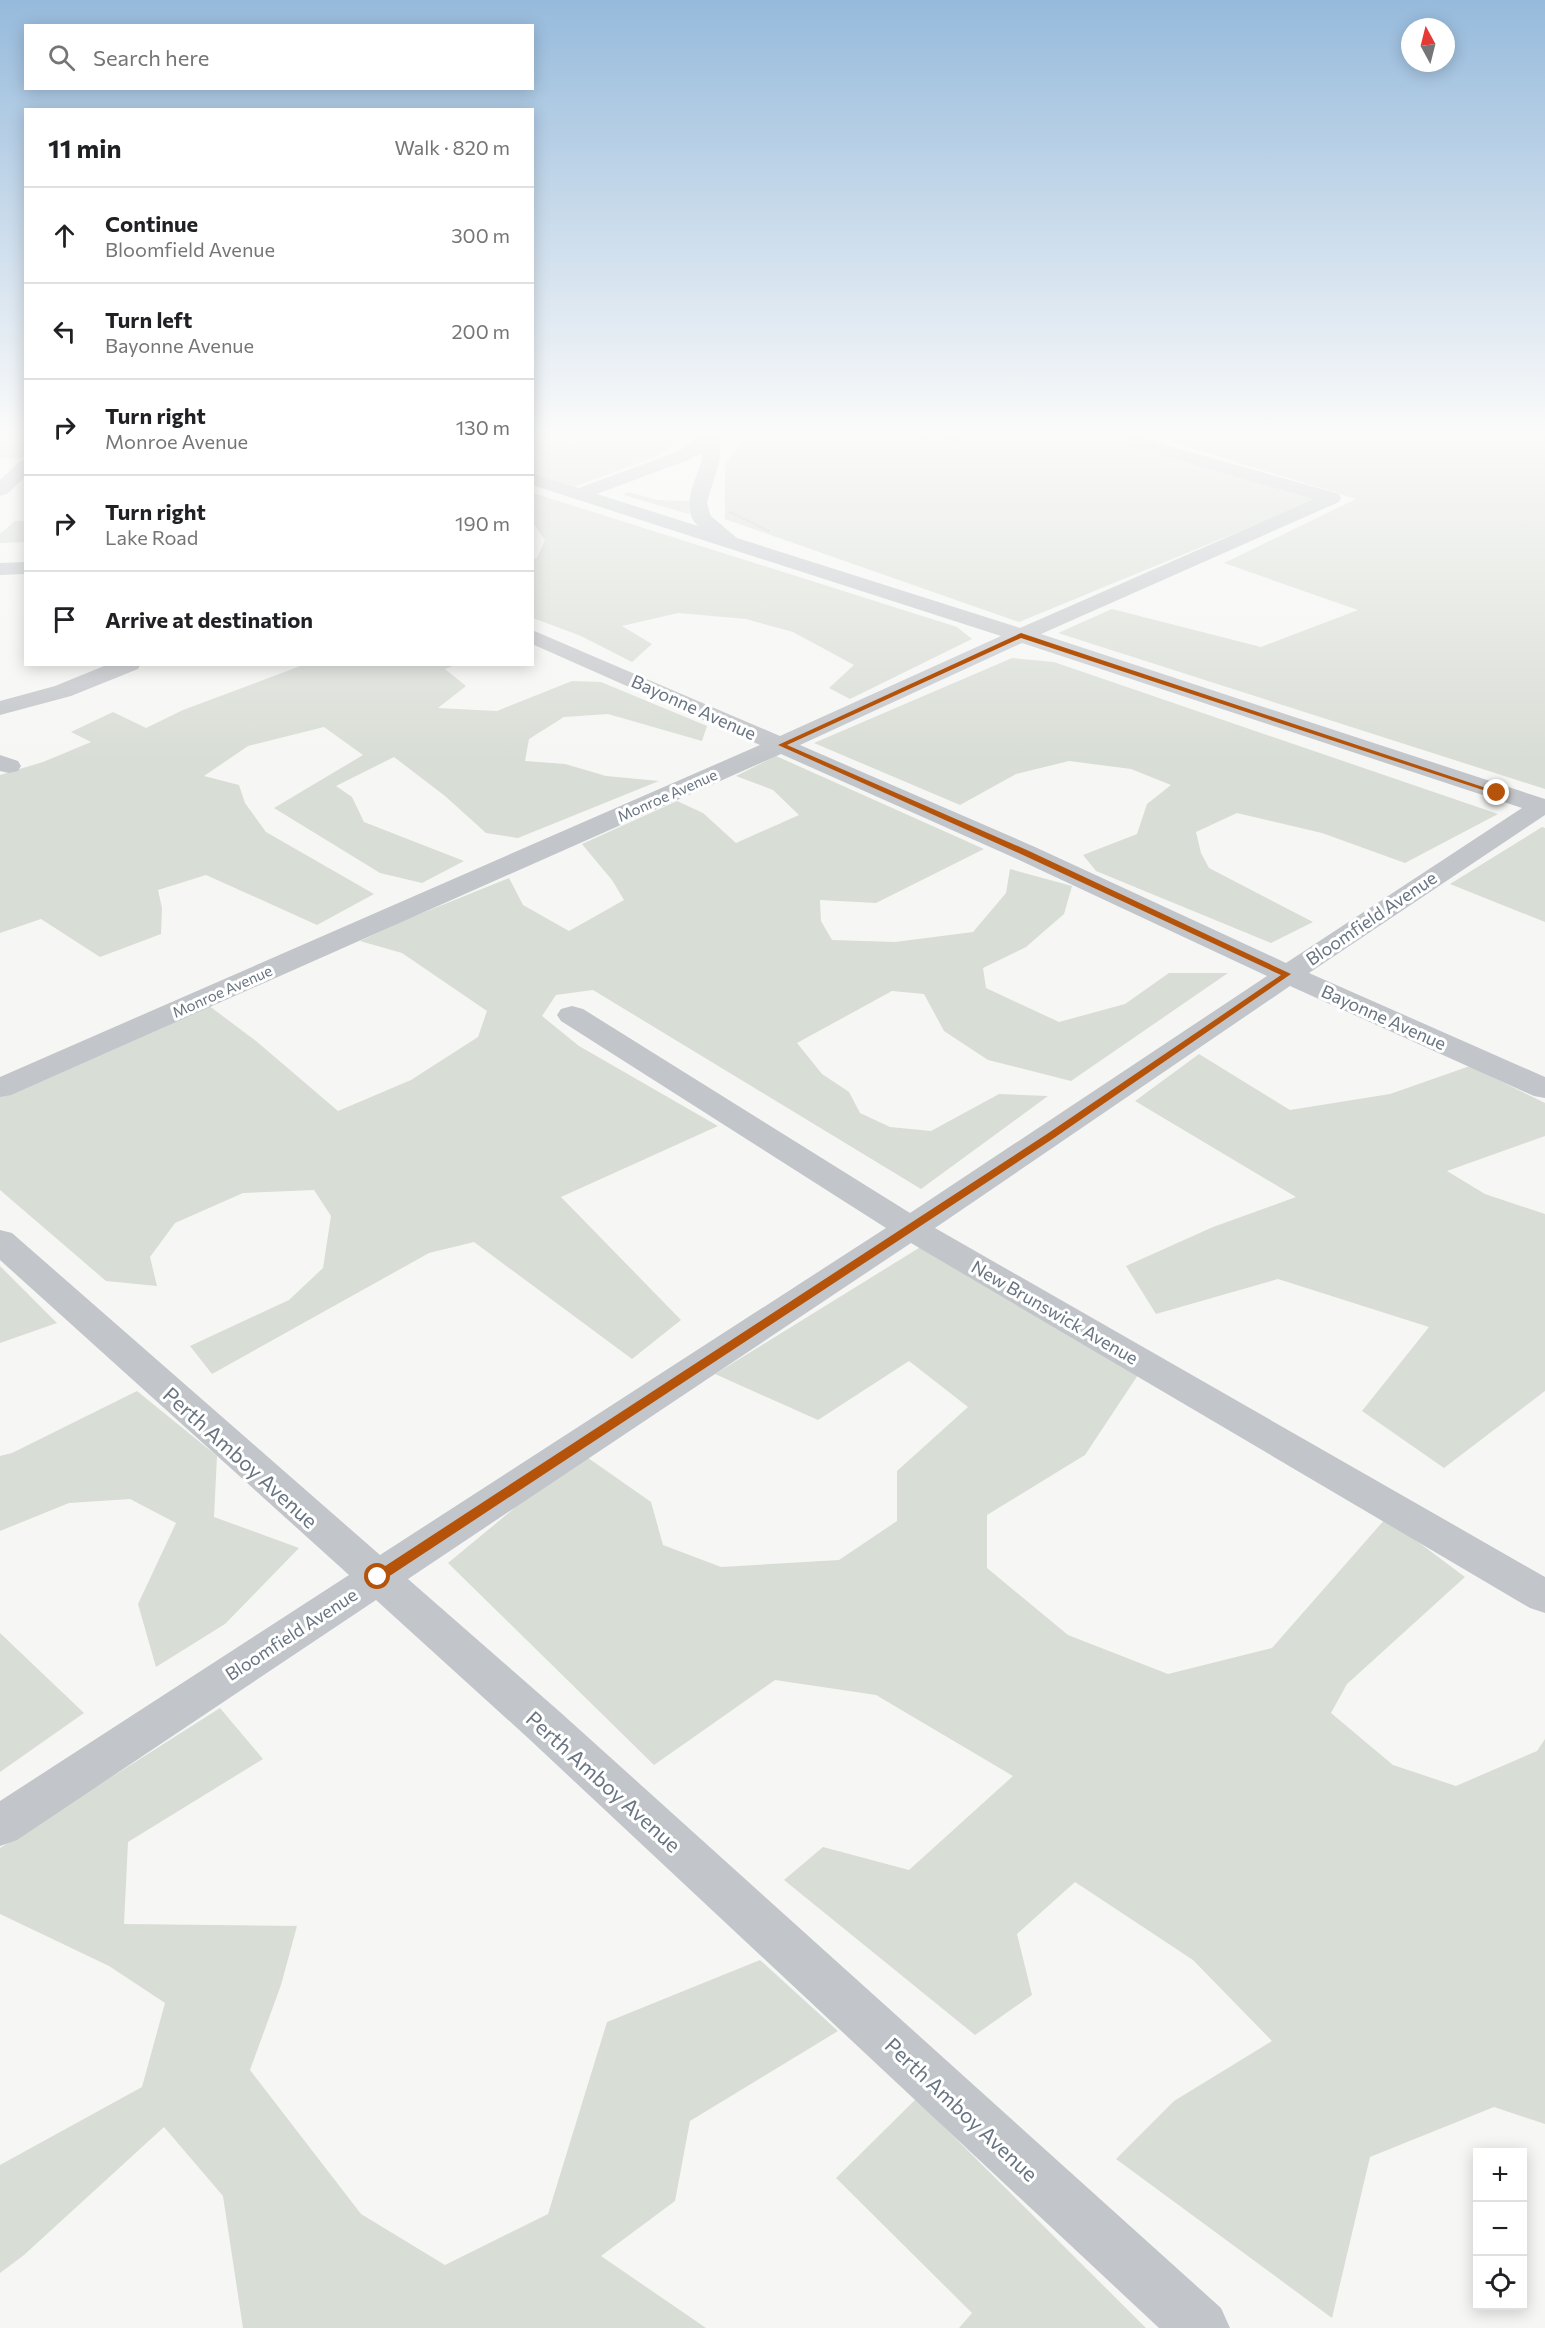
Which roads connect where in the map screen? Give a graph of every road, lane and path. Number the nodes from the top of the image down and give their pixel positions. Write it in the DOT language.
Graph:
graph roads {
  1 [pos="728,544"];
  2 [pos="732,544"];
  3 [pos="1228,544"];
  4 [pos="735,546"];
  5 [pos="24,568"];
  6 [pos="0,569"];
  7 [pos="1021,635"];
  8 [pos="534,637"];
  9 [pos="125,666"];
  10 [pos="0,708"];
  11 [pos="781,745"];
  12 [pos="1544,807"];
  13 [pos="1287,974"];
  14 [pos="572,1015"];
  15 [pos="0,1088"];
  16 [pos="1545,1089"];
  17 [pos="910,1228"];
  18 [pos="0,1241"];
  19 [pos="378,1577"];
  20 [pos="1545,1597"];
  21 [pos="0,1826"];
  22 [pos="1200,2328"];
  1 -- 4 [label="street"];
  2 -- 4 [label="street"];
  3 -- 7 [label="street, Monroe Avenue"];
  4 -- 7 [label="street"];
  5 -- 6 [label="street"];
  7 -- 11 [label="street, Monroe Avenue"];
  7 -- 12 [label="street"];
  8 -- 11 [label="street, Bayonne Avenue"];
  9 -- 10 [label="street"];
  11 -- 13 [label="street, Bayonne Avenue"];
  11 -- 15 [label="street, Monroe Avenue"];
  12 -- 13 [label="street, Bloomfield Avenue"];
  13 -- 16 [label="street, Bayonne Avenue"];
  13 -- 17 [label="street, Bloomfield Avenue"];
  14 -- 17 [label="street, New Brunswick Avenue"];
  17 -- 19 [label="street, Bloomfield Avenue"];
  17 -- 20 [label="street, New Brunswick Avenue"];
  18 -- 19 [label="street, Perth Amboy Avenue"];
  19 -- 21 [label="street, Bloomfield Avenue"];
  19 -- 22 [label="street, Perth Amboy Avenue"];
}
